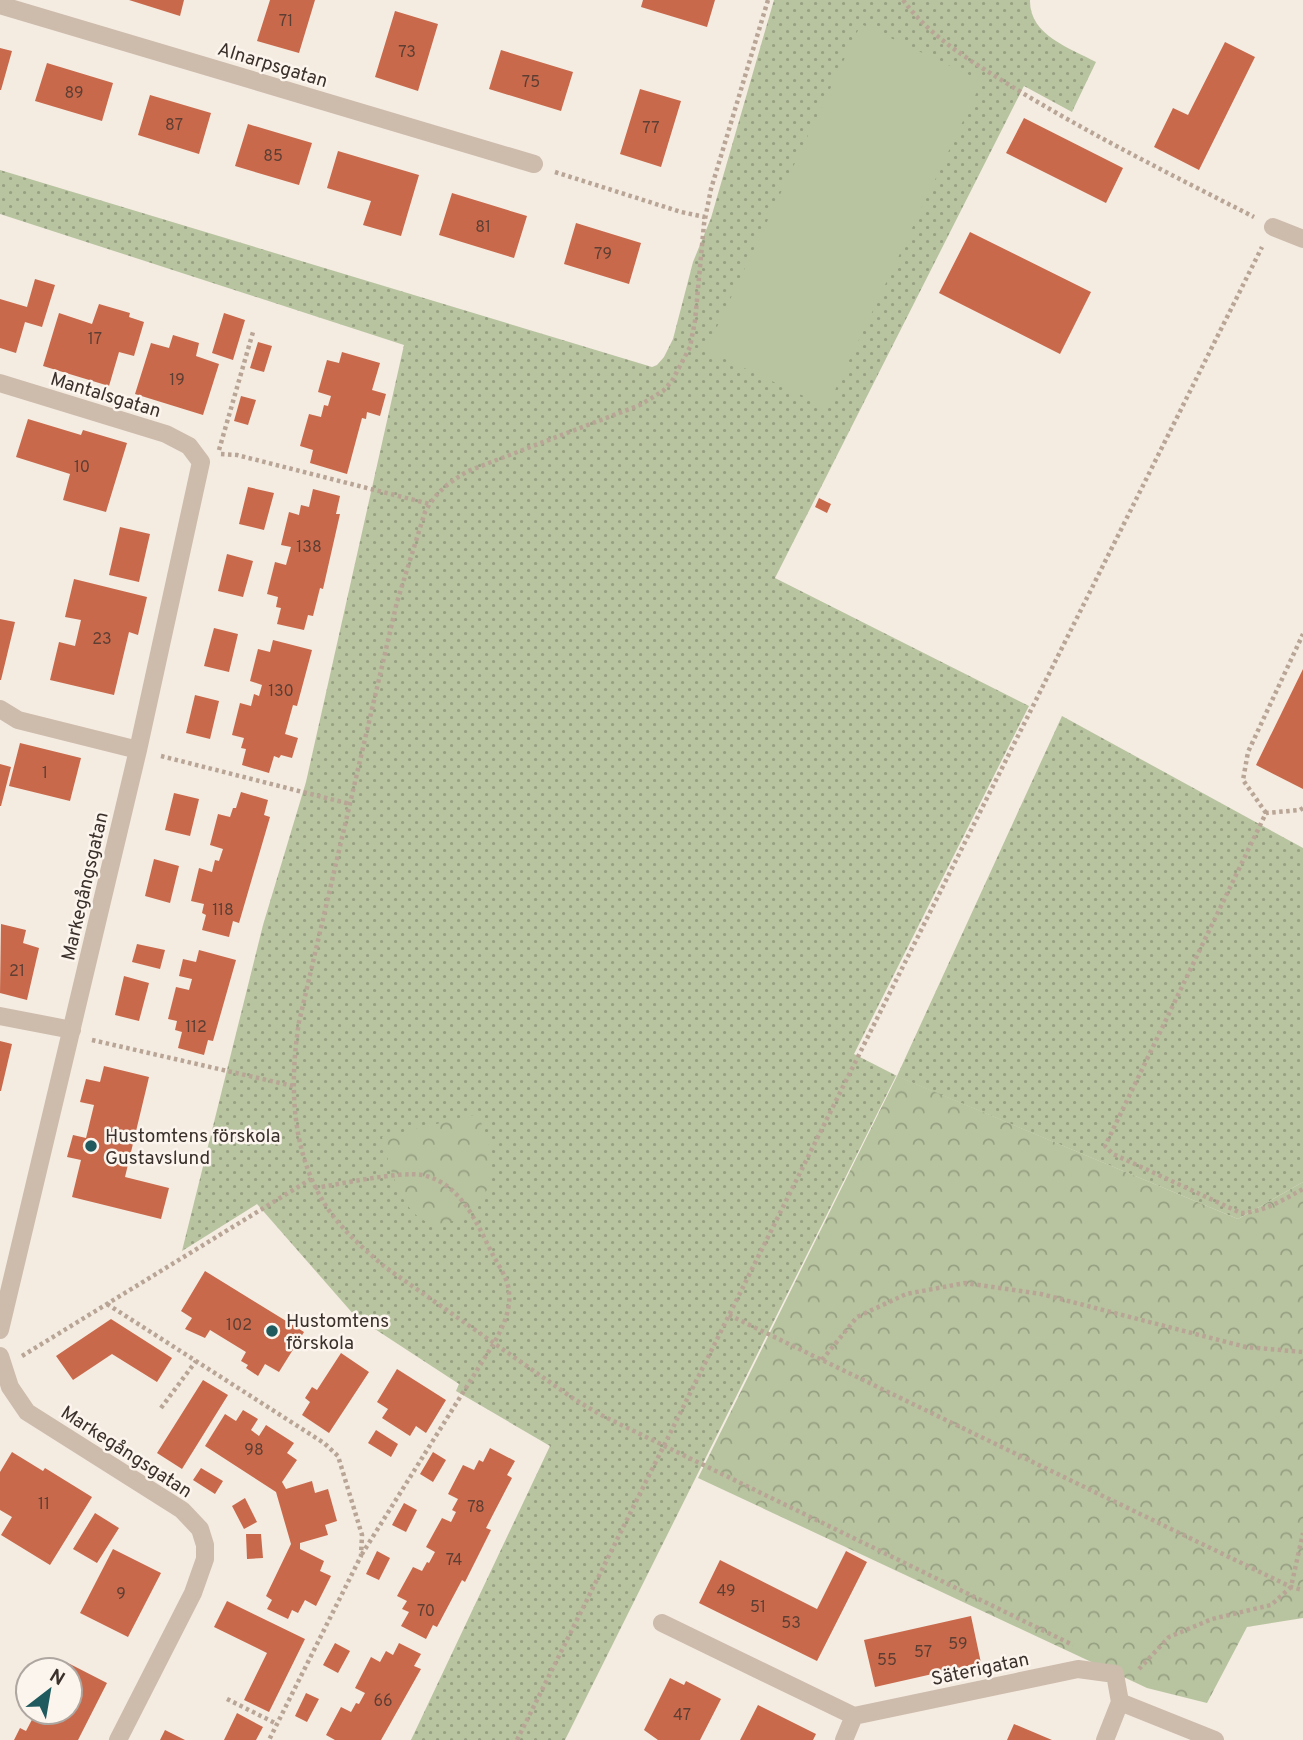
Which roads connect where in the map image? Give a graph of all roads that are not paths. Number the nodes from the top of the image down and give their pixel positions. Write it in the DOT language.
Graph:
graph roads {
  1 [pos="0,5"];
  2 [pos="534,164"];
  3 [pos="1273,226"];
  4 [pos="1303,239"];
  5 [pos="0,383"];
  6 [pos="198,456"];
  7 [pos="0,709"];
  8 [pos="138,750"];
  9 [pos="0,1016"];
  10 [pos="71,1033"];
  11 [pos="0,1330"];
  12 [pos="0,1359"];
  13 [pos="662,1623"];
  14 [pos="1120,1702"];
  15 [pos="853,1716"];
  16 [pos="118,1740"];
  17 [pos="844,1740"];
  18 [pos="1105,1740"];
  19 [pos="1215,1740"];
  1 -- 2 [label="street, Alnarpsgatan"];
  3 -- 4 [label="street"];
  5 -- 6 [label="street, Mantalsgatan"];
  6 -- 8 [label="street, Markegångsgatan"];
  7 -- 8 [label="street"];
  8 -- 10 [label="street, Markegångsgatan"];
  9 -- 10 [label="street"];
  10 -- 11 [label="street, Markegångsgatan"];
  12 -- 16 [label="street, Markegångsgatan"];
  13 -- 15 [label="street"];
  14 -- 15 [label="street, Säterigatan"];
  14 -- 18 [label="street"];
  14 -- 19 [label="street"];
  15 -- 17 [label="street"];
}
